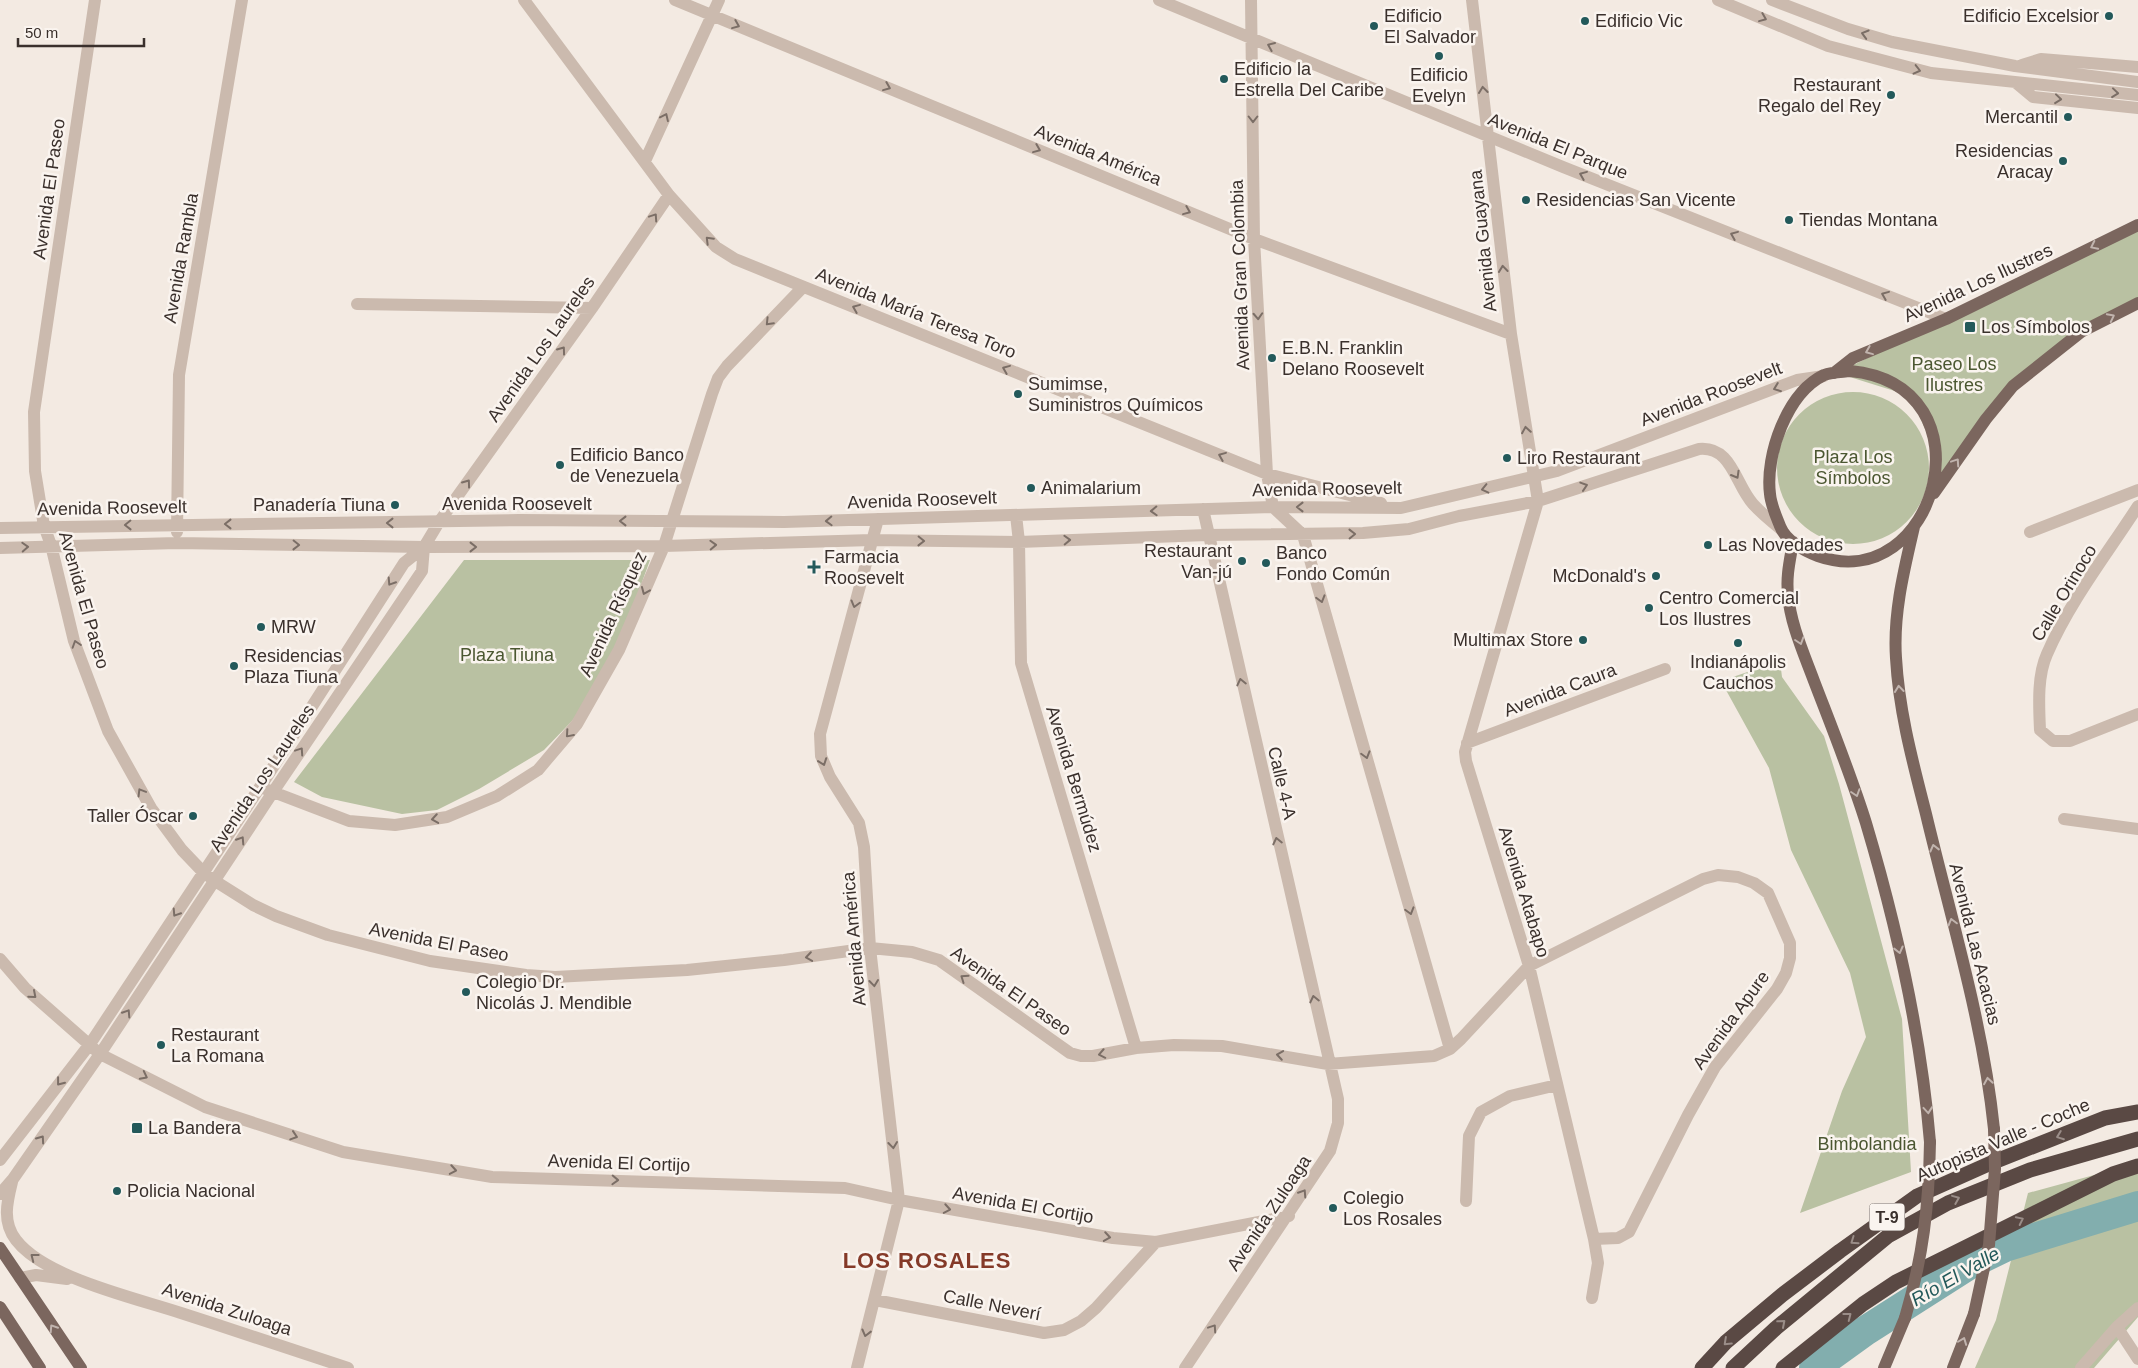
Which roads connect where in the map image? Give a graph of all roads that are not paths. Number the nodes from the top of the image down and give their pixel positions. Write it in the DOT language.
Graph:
graph roads {
  1 [pos="95,0"];
  2 [pos="242,0"];
  3 [pos="524,0"];
  4 [pos="675,0"];
  5 [pos="719,0"];
  6 [pos="1159,0"];
  7 [pos="1251,0"];
  8 [pos="1472,0"];
  9 [pos="1718,0"];
  10 [pos="1772,0"];
  11 [pos="712,15"];
  12 [pos="1252,38"];
  13 [pos="2015,66"];
  14 [pos="2138,67"];
  15 [pos="2015,82"];
  16 [pos="2138,82"];
  17 [pos="2138,95"];
  18 [pos="2138,108"];
  19 [pos="1489,137"];
  20 [pos="645,161"];
  21 [pos="669,195"];
  22 [pos="2138,225"];
  23 [pos="1254,239"];
  24 [pos="803,287"];
  25 [pos="357,304"];
  26 [pos="2138,304"];
  27 [pos="592,308"];
  28 [pos="1946,319"];
  29 [pos="1511,334"];
  30 [pos="1829,374"];
  31 [pos="1267,474"];
  32 [pos="1533,478"];
  33 [pos="2138,490"];
  34 [pos="1538,501"];
  35 [pos="1927,501"];
  36 [pos="2138,506"];
  37 [pos="1273,507"];
  38 [pos="1401,508"];
  39 [pos="1202,509"];
  40 [pos="1016,515"];
  41 [pos="878,519"];
  42 [pos="439,522"];
  43 [pos="672,522"];
  44 [pos="177,524"];
  45 [pos="44,526"];
  46 [pos="1914,527"];
  47 [pos="0,528"];
  48 [pos="1782,530"];
  49 [pos="2030,532"];
  50 [pos="1303,535"];
  51 [pos="1207,536"];
  52 [pos="872,540"];
  53 [pos="1019,542"];
  54 [pos="1794,542"];
  55 [pos="177,543"];
  56 [pos="51,545"];
  57 [pos="664,546"];
  58 [pos="424,547"];
  59 [pos="0,548"];
  60 [pos="1665,668"];
  61 [pos="2138,714"];
  62 [pos="1467,743"];
  63 [pos="260,787"];
  64 [pos="273,792"];
  65 [pos="2064,819"];
  66 [pos="2138,829"];
  67 [pos="203,872"];
  68 [pos="215,881"];
  69 [pos="870,948"];
  70 [pos="0,959"];
  71 [pos="1529,966"];
  72 [pos="90,1044"];
  73 [pos="1136,1048"];
  74 [pos="1450,1049"];
  75 [pos="100,1054"];
  76 [pos="1328,1064"];
  77 [pos="1557,1085"];
  78 [pos="2138,1107"];
  79 [pos="2138,1112"];
  80 [pos="2105,1118"];
  81 [pos="2138,1139"];
  82 [pos="0,1160"];
  83 [pos="2138,1166"];
  84 [pos="13,1179"];
  85 [pos="0,1194"];
  86 [pos="899,1200"];
  87 [pos="1466,1201"];
  88 [pos="1288,1216"];
  89 [pos="1594,1239"];
  90 [pos="1156,1242"];
  91 [pos="0,1248"];
  92 [pos="20,1278"];
  93 [pos="94,1284"];
  94 [pos="1592,1298"];
  95 [pos="875,1300"];
  96 [pos="0,1307"];
  97 [pos="2138,1308"];
  98 [pos="2117,1327"];
  99 [pos="2138,1359"];
  100 [pos="40,1368"];
  101 [pos="80,1368"];
  102 [pos="348,1368"];
  103 [pos="857,1368"];
  104 [pos="1185,1368"];
  105 [pos="1702,1368"];
  106 [pos="1733,1368"];
  107 [pos="1782,1368"];
  108 [pos="1884,1368"];
  109 [pos="1953,1368"];
  110 [pos="2081,1368"];
  1 -- 45 [label="street, Avenida El Paseo"];
  2 -- 44 [label="street, Avenida Rambla"];
  3 -- 20 [label="street, Avenida María Teresa Toro"];
  4 -- 11 [label="street, Avenida América"];
  5 -- 11 [label="street"];
  6 -- 12 [label="street, Avenida El Parque"];
  7 -- 12 [label="street, Avenida Gran Colombia"];
  19 -- 8 [label="street, Avenida Guayana, one-way"];
  9 -- 15 [label="street, one-way"];
  13 -- 10 [label="street, one-way"];
  20 -- 11 [label="street, one-way"];
  11 -- 23 [label="street, Avenida América, one-way"];
  19 -- 12 [label="street, Avenida El Parque, one-way"];
  12 -- 23 [label="street, Avenida Gran Colombia, one-way"];
  13 -- 14 [label="street"];
  13 -- 16 [label="street"];
  15 -- 17 [label="street, one-way"];
  15 -- 18 [label="street, one-way"];
  28 -- 19 [label="street, Avenida El Parque, one-way"];
  29 -- 19 [label="street, Avenida Guayana, one-way"];
  20 -- 21 [label="street, Avenida María Teresa Toro"];
  24 -- 21 [label="street, Avenida María Teresa Toro, one-way"];
  27 -- 21 [label="street, Avenida Los Laureles, one-way"];
  22 -- 28 [label="main road, Avenida Los Ilustres, one-way"];
  23 -- 29 [label="street, Avenida América"];
  23 -- 31 [label="street, Avenida Gran Colombia, one-way"];
  31 -- 24 [label="street, Avenida María Teresa Toro, one-way"];
  24 -- 43 [label="street, one-way"];
  25 -- 27 [label="street"];
  35 -- 26 [label="main road, one-way"];
  42 -- 27 [label="street, Avenida Los Laureles, one-way"];
  28 -- 30 [label="main road, Avenida Los Ilustres, one-way"];
  32 -- 29 [label="street, Avenida Guayana, one-way"];
  30 -- 32 [label="street, Avenida Roosevelt, one-way"];
  30 -- 35 [label="main road"];
  30 -- 48 [label="main road, Avenida Los Ilustres"];
  31 -- 37 [label="street, Avenida Gran Colombia"];
  31 -- 38 [label="street, Avenida María Teresa Toro"];
  32 -- 34 [label="street, Avenida Guayana"];
  32 -- 38 [label="street, Avenida Roosevelt, one-way"];
  33 -- 49 [label="street"];
  34 -- 48 [label="street, Avenida Roosevelt, one-way"];
  50 -- 34 [label="street, Avenida Roosevelt, one-way"];
  34 -- 62 [label="street, Avenida Atabapo"];
  35 -- 46 [label="main road"];
  36 -- 61 [label="street, Calle Orinoco"];
  38 -- 37 [label="street, Avenida Roosevelt, one-way"];
  37 -- 39 [label="street, Avenida Roosevelt"];
  37 -- 50 [label="street"];
  39 -- 40 [label="street, Avenida Roosevelt, one-way"];
  39 -- 51 [label="street, Calle 4-A"];
  40 -- 41 [label="street, Avenida Roosevelt"];
  40 -- 53 [label="street, Avenida Bermúdez"];
  41 -- 43 [label="street, Avenida Roosevelt, one-way"];
  41 -- 52 [label="street, Avenida América"];
  43 -- 42 [label="street, Avenida Roosevelt, one-way"];
  42 -- 44 [label="street, Avenida Roosevelt, one-way"];
  42 -- 58 [label="street, Avenida Los Laureles"];
  43 -- 57 [label="street, Avenida Rísquez"];
  44 -- 45 [label="street, Avenida Roosevelt, one-way"];
  44 -- 55 [label="street, Avenida Rambla"];
  45 -- 47 [label="street, Avenida Roosevelt"];
  45 -- 56 [label="street, Avenida El Paseo"];
  46 -- 54 [label="main road"];
  109 -- 46 [label="main road, Avenida Las Acacias, one-way, bridge"];
  48 -- 54 [label="main road"];
  50 -- 51 [label="street, Avenida Roosevelt"];
  50 -- 74 [label="street, one-way"];
  53 -- 51 [label="street, Avenida Roosevelt, one-way"];
  76 -- 51 [label="street, Calle 4-A, one-way"];
  52 -- 53 [label="street, Avenida Roosevelt, one-way"];
  57 -- 52 [label="street, Avenida Roosevelt, one-way"];
  52 -- 69 [label="street, Avenida América, one-way"];
  53 -- 73 [label="street, Avenida Bermúdez"];
  54 -- 108 [label="main road, one-way, bridge"];
  55 -- 56 [label="street, Avenida Roosevelt"];
  55 -- 58 [label="street, Avenida Roosevelt, one-way"];
  59 -- 56 [label="street, Avenida Roosevelt, one-way"];
  67 -- 56 [label="street, Avenida El Paseo, one-way"];
  58 -- 57 [label="street, Avenida Roosevelt, one-way"];
  57 -- 64 [label="street, Avenida Rísquez, one-way"];
  58 -- 63 [label="street, Avenida Los Laureles, one-way"];
  64 -- 58 [label="street, Avenida Los Laureles, one-way"];
  60 -- 62 [label="street, Avenida Caura"];
  62 -- 71 [label="street, Avenida Atabapo"];
  63 -- 64 [label="street, Avenida Rísquez"];
  63 -- 67 [label="street, Avenida Los Laureles"];
  68 -- 64 [label="street, Avenida Los Laureles, one-way"];
  65 -- 66 [label="street"];
  67 -- 68 [label="street, Avenida El Paseo"];
  67 -- 72 [label="street, Avenida Los Laureles, one-way"];
  69 -- 68 [label="street, Avenida El Paseo, one-way"];
  75 -- 68 [label="street, Avenida Los Laureles, one-way"];
  73 -- 69 [label="street, Avenida El Paseo, one-way"];
  69 -- 86 [label="street, Avenida América, one-way"];
  70 -- 72 [label="street, Avenida El Cortijo, one-way"];
  71 -- 74 [label="street, Avenida El Paseo"];
  71 -- 77 [label="street, Avenida Atabapo"];
  71 -- 89 [label="street, Avenida Apure"];
  72 -- 75 [label="street, Avenida El Cortijo"];
  72 -- 82 [label="street, Avenida Los Laureles, one-way"];
  76 -- 73 [label="street, Avenida El Paseo, one-way"];
  74 -- 76 [label="street, Avenida El Paseo"];
  84 -- 75 [label="street, Avenida Los Laureles, one-way"];
  75 -- 86 [label="street, Avenida El Cortijo, one-way"];
  88 -- 76 [label="street, Avenida Zuloaga, one-way"];
  77 -- 87 [label="street"];
  77 -- 89 [label="street, Avenida Atabapo"];
  78 -- 80 [label="highway, T-9"];
  79 -- 80 [label="highway, Autopista Valle - Coche / T-9"];
  80 -- 105 [label="highway, Autopista Valle - Coche / T-9, one-way"];
  106 -- 81 [label="highway, one-way"];
  107 -- 83 [label="highway, one-way"];
  84 -- 85 [label="street, Avenida Los Laureles"];
  93 -- 84 [label="street, Avenida Zuloaga, one-way"];
  86 -- 90 [label="street, Avenida El Cortijo, one-way"];
  86 -- 95 [label="street, Avenida América"];
  88 -- 90 [label="street, Avenida El Cortijo"];
  104 -- 88 [label="street, Avenida Zuloaga, one-way"];
  89 -- 94 [label="street, Avenida Atabapo"];
  90 -- 95 [label="street, Calle Neverí"];
  91 -- 92 [label="main road"];
  92 -- 93 [label="street, Avenida Zuloaga"];
  101 -- 92 [label="main road, one-way"];
  93 -- 102 [label="street, Avenida Zuloaga"];
  95 -- 103 [label="street, Avenida América, one-way"];
  96 -- 100 [label="main road"];
  97 -- 98 [label="street"];
  98 -- 99 [label="street"];
  98 -- 110 [label="street"];
}
